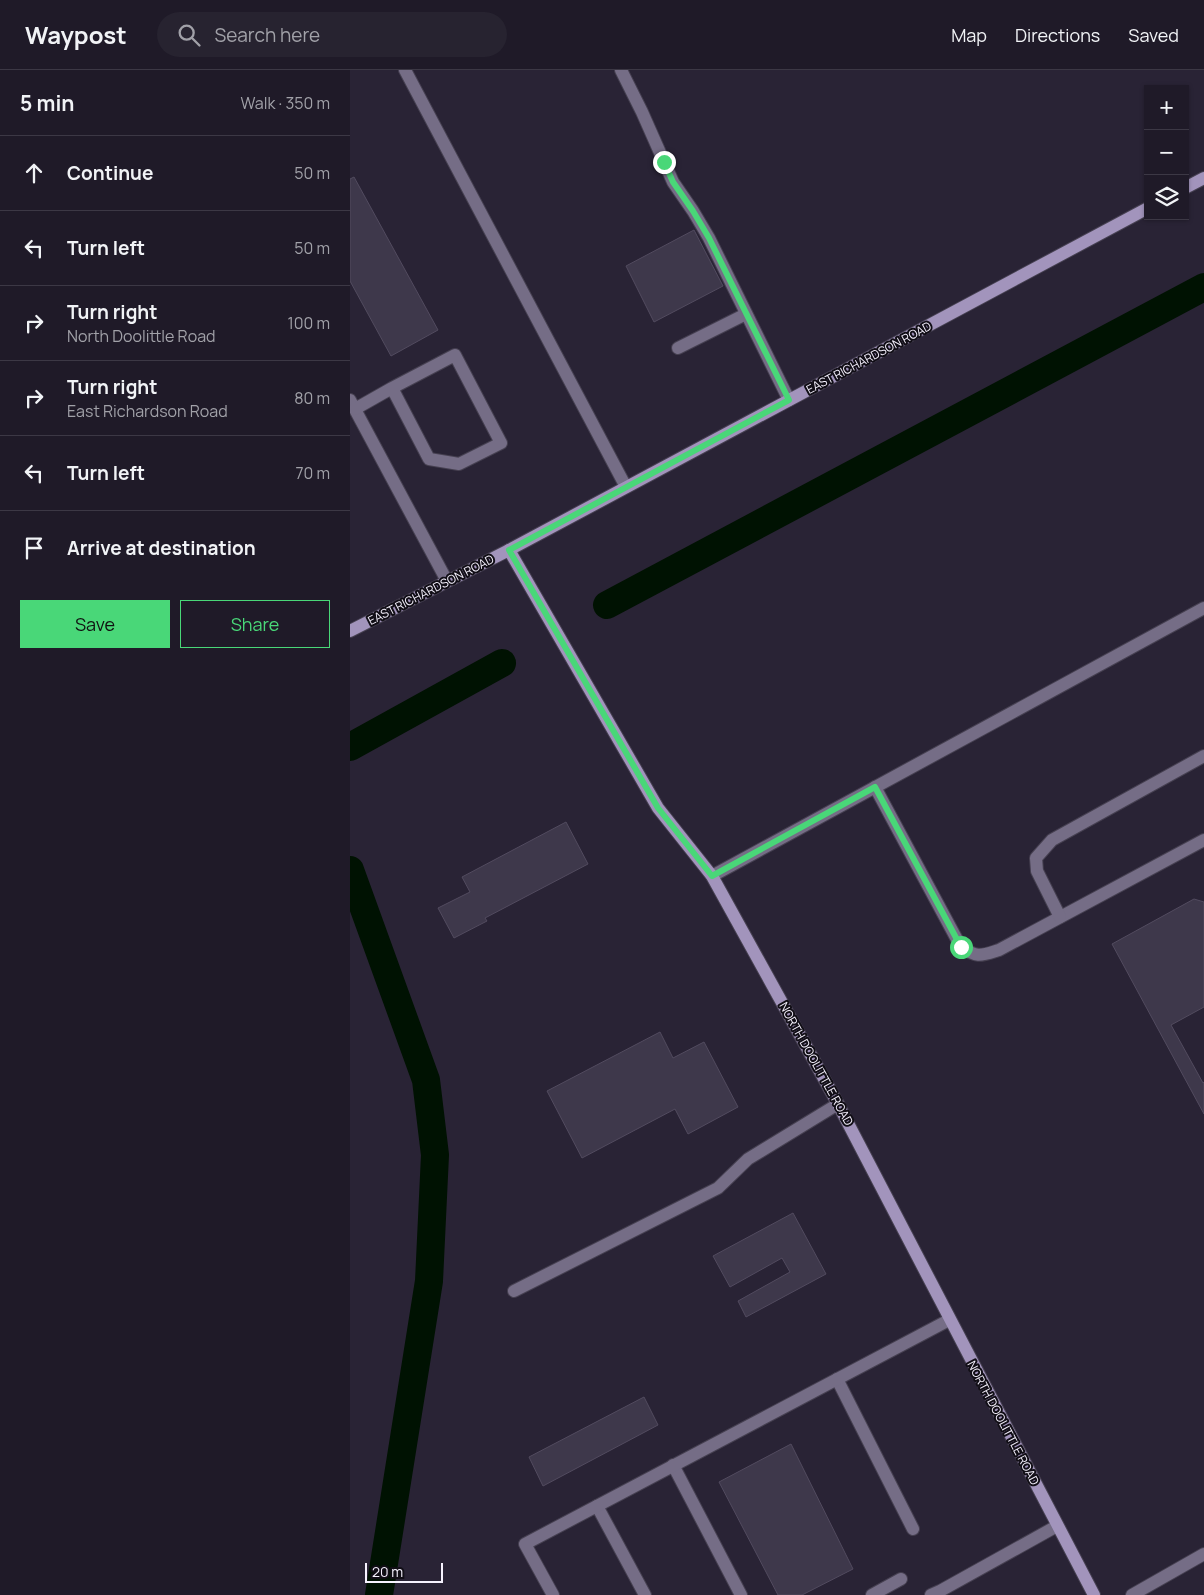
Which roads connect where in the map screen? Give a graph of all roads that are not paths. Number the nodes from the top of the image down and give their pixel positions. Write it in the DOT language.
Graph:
graph roads {
  1 [pos="405,70"];
  2 [pos="621,70"];
  3 [pos="1204,178"];
  4 [pos="1189,186"];
  5 [pos="1144,210"];
  6 [pos="746,314"];
  7 [pos="678,348"];
  8 [pos="392,388"];
  9 [pos="789,400"];
  10 [pos="352,404"];
  11 [pos="626,487"];
  12 [pos="509,550"];
  13 [pos="448,581"];
  14 [pos="1204,608"];
  15 [pos="350,631"];
  16 [pos="1204,756"];
  17 [pos="875,787"];
  18 [pos="1204,840"];
  19 [pos="712,876"];
  20 [pos="1060,918"];
  21 [pos="838,1104"];
  22 [pos="514,1291"];
  23 [pos="949,1320"];
  24 [pos="837,1379"];
  25 [pos="674,1465"];
  26 [pos="597,1506"];
  27 [pos="1057,1526"];
  28 [pos="913,1529"];
  29 [pos="1204,1554"];
  30 [pos="901,1579"];
  31 [pos="553,1595"];
  32 [pos="645,1595"];
  33 [pos="741,1595"];
  34 [pos="872,1595"];
  35 [pos="931,1595"];
  36 [pos="1094,1595"];
  37 [pos="1132,1595"];
  1 -- 11 [label="lane"];
  2 -- 6 [label="lane"];
  3 -- 4 [label="street"];
  5 -- 9 [label="street, EAST RICHARDSON ROAD"];
  6 -- 7 [label="lane"];
  6 -- 9 [label="lane"];
  8 -- 8 [label="lane"];
  8 -- 10 [label="lane"];
  9 -- 11 [label="street, EAST RICHARDSON ROAD"];
  10 -- 13 [label="lane"];
  11 -- 12 [label="street, EAST RICHARDSON ROAD"];
  12 -- 13 [label="street, EAST RICHARDSON ROAD"];
  12 -- 19 [label="street, NORTH DOOLITTLE ROAD"];
  13 -- 15 [label="street, EAST RICHARDSON ROAD"];
  14 -- 17 [label="lane"];
  16 -- 20 [label="lane"];
  17 -- 19 [label="lane"];
  17 -- 20 [label="lane"];
  18 -- 20 [label="lane"];
  19 -- 21 [label="street, NORTH DOOLITTLE ROAD"];
  21 -- 22 [label="lane"];
  21 -- 23 [label="street, NORTH DOOLITTLE ROAD"];
  23 -- 24 [label="lane"];
  23 -- 27 [label="street, NORTH DOOLITTLE ROAD"];
  24 -- 25 [label="lane"];
  24 -- 28 [label="lane"];
  25 -- 26 [label="lane"];
  25 -- 33 [label="lane"];
  26 -- 31 [label="lane"];
  26 -- 32 [label="lane"];
  27 -- 35 [label="lane"];
  27 -- 36 [label="street, NORTH DOOLITTLE ROAD"];
  29 -- 37 [label="lane"];
  30 -- 34 [label="lane"];
}
